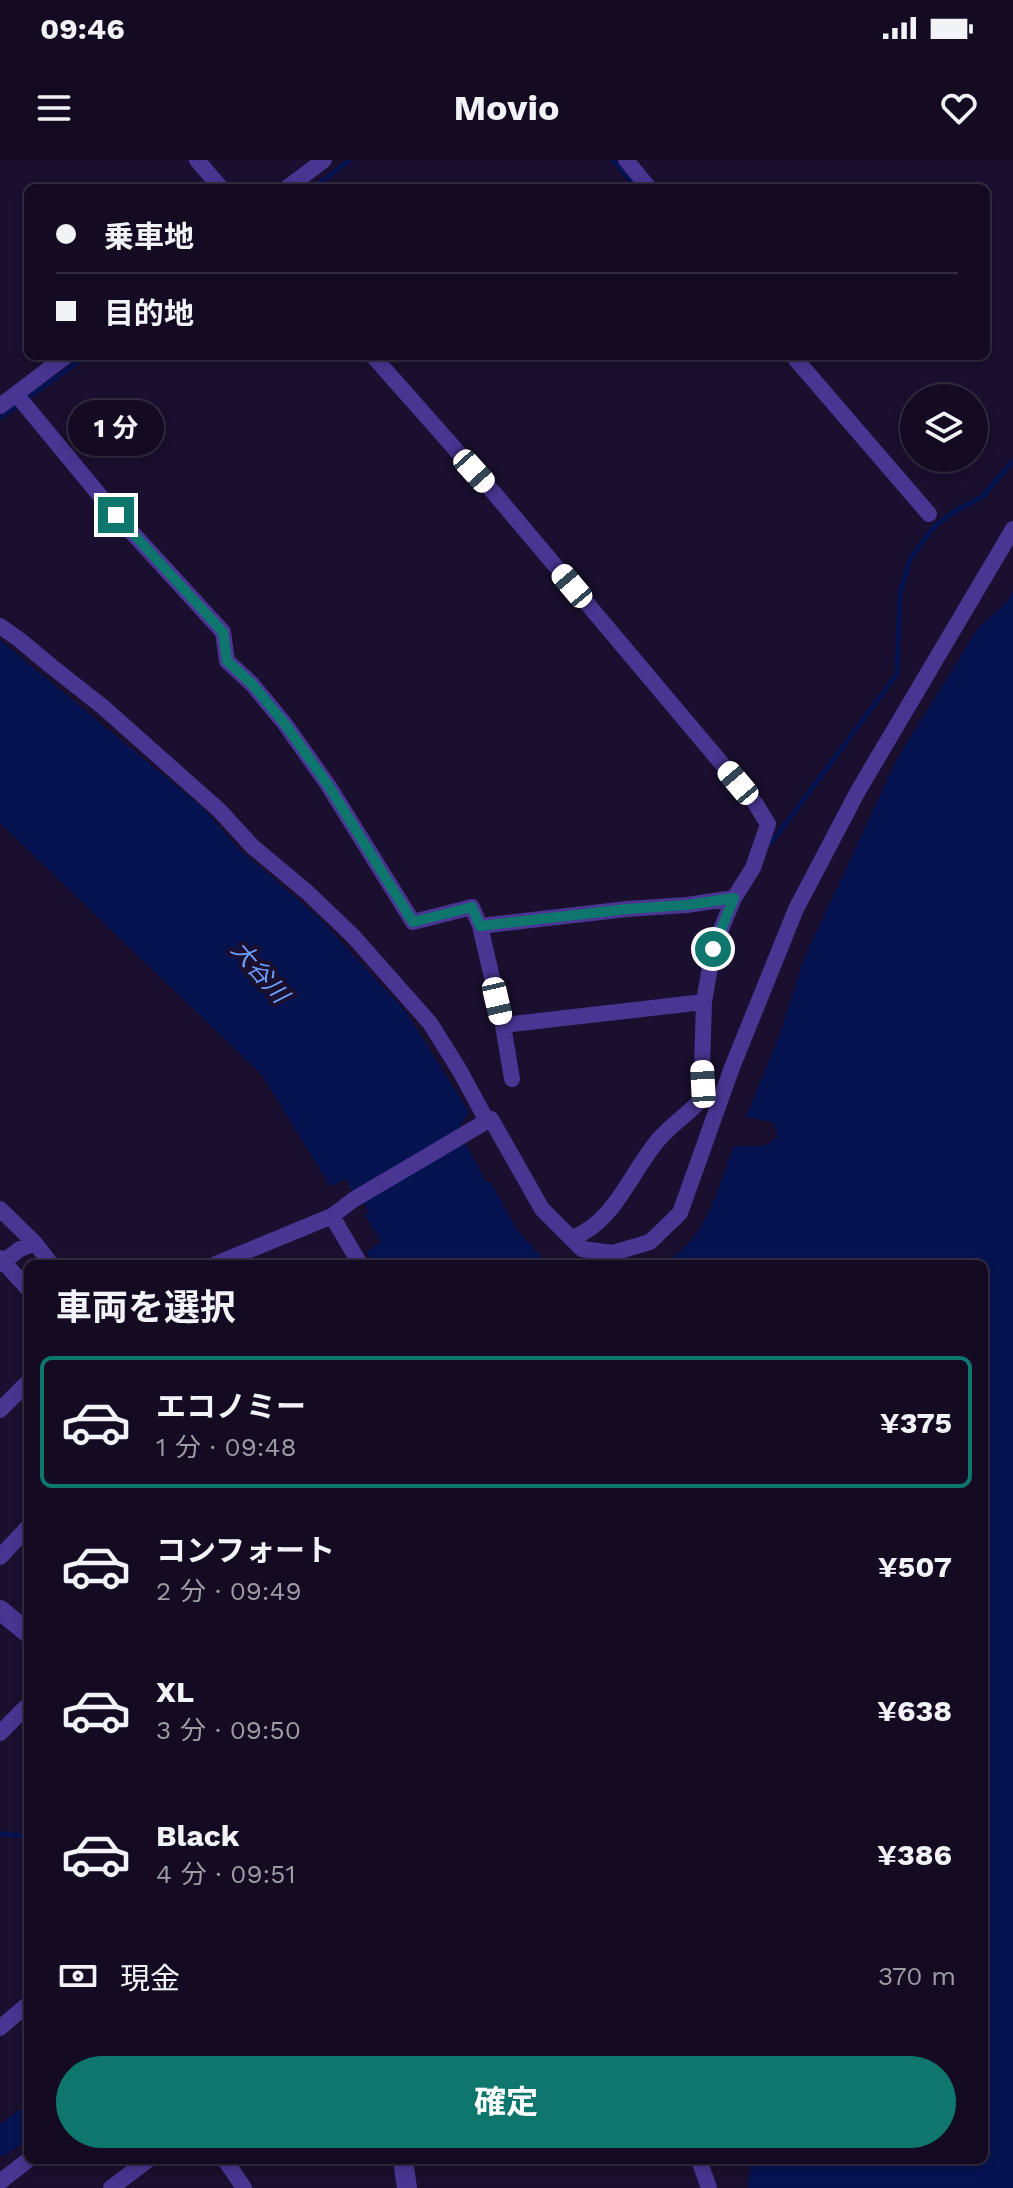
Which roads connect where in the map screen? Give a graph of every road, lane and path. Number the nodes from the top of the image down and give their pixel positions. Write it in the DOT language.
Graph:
graph roads {
  1 [pos="197,160"];
  2 [pos="324,160"];
  3 [pos="626,160"];
  4 [pos="218,184"];
  5 [pos="292,184"];
  6 [pos="646,184"];
  7 [pos="61,360"];
  8 [pos="377,360"];
  9 [pos="796,360"];
  10 [pos="16,394"];
  11 [pos="0,406"];
  12 [pos="929,514"];
  13 [pos="1013,529"];
  14 [pos="0,626"];
  15 [pos="734,898"];
  16 [pos="480,926"];
  17 [pos="704,1002"];
  18 [pos="503,1025"];
  19 [pos="512,1079"];
  20 [pos="482,1123"];
  21 [pos="0,1209"];
  22 [pos="332,1216"];
  23 [pos="572,1238"];
  24 [pos="35,1243"];
  25 [pos="48,1260"];
  26 [pos="226,1260"];
  27 [pos="358,1260"];
  28 [pos="1,1261"];
  29 [pos="24,1285"];
  30 [pos="24,1386"];
  31 [pos="0,1410"];
  32 [pos="24,1531"];
  33 [pos="0,1557"];
  34 [pos="0,1610"];
  35 [pos="24,1630"];
  36 [pos="24,1709"];
  37 [pos="0,1733"];
  38 [pos="24,2007"];
  39 [pos="0,2028"];
  40 [pos="24,2163"];
  41 [pos="143,2164"];
  42 [pos="228,2164"];
  43 [pos="404,2164"];
  44 [pos="700,2164"];
  45 [pos="0,2182"];
  46 [pos="111,2188"];
  47 [pos="244,2188"];
  48 [pos="407,2188"];
  49 [pos="709,2188"];
  1 -- 4 [label="street"];
  2 -- 5 [label="street"];
  3 -- 6 [label="street"];
  7 -- 10 [label="street"];
  8 -- 15 [label="street"];
  9 -- 12 [label="street"];
  10 -- 11 [label="street"];
  10 -- 16 [label="street"];
  13 -- 23 [label="street"];
  14 -- 20 [label="street"];
  15 -- 16 [label="street"];
  15 -- 17 [label="street"];
  16 -- 18 [label="street"];
  17 -- 18 [label="street"];
  17 -- 23 [label="street"];
  18 -- 19 [label="street"];
  20 -- 22 [label="street"];
  20 -- 23 [label="street"];
  21 -- 24 [label="street"];
  22 -- 26 [label="street"];
  22 -- 27 [label="street"];
  24 -- 25 [label="street"];
  24 -- 28 [label="street"];
  28 -- 29 [label="street"];
  30 -- 31 [label="street"];
  32 -- 33 [label="street"];
  34 -- 35 [label="street"];
  36 -- 37 [label="street"];
  38 -- 39 [label="street"];
  40 -- 45 [label="street"];
  41 -- 46 [label="street"];
  42 -- 47 [label="street"];
  43 -- 48 [label="street"];
  44 -- 49 [label="street"];
}
